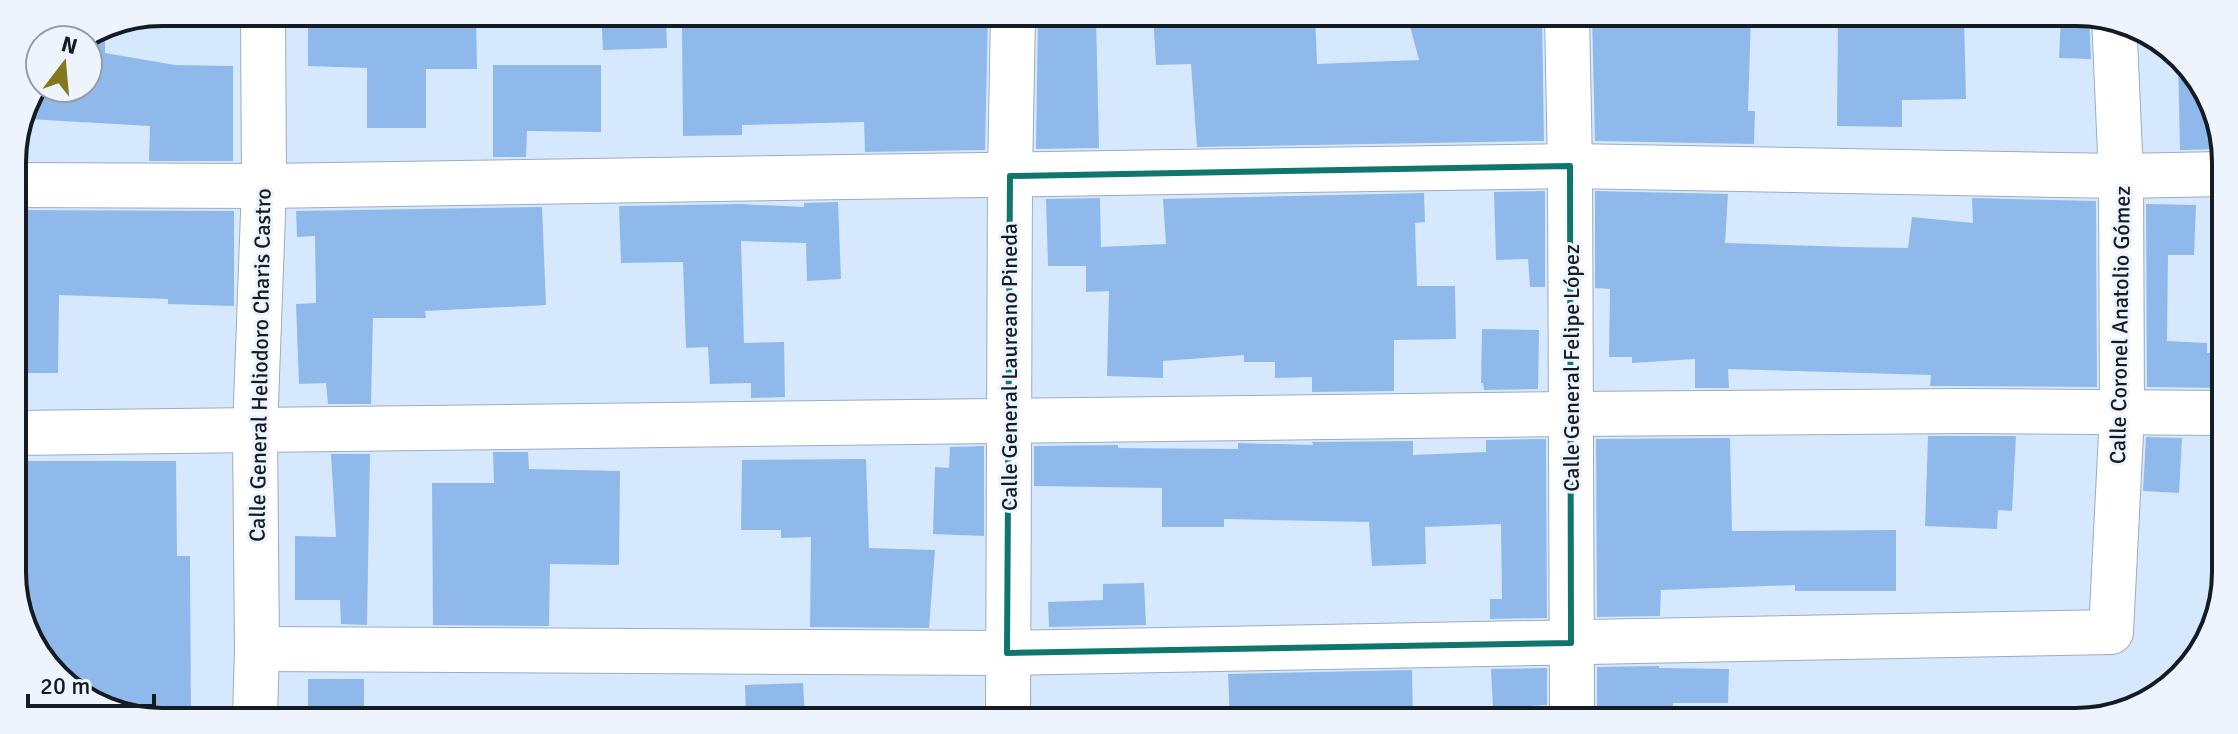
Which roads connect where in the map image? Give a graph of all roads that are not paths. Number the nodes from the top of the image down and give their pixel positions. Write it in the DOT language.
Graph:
graph roads {
  1 [pos="263,26"];
  2 [pos="1013,26"];
  3 [pos="1567,26"];
  4 [pos="2115,32"];
  5 [pos="1570,166"];
  6 [pos="2212,174"];
  7 [pos="1010,176"];
  8 [pos="2121,176"];
  9 [pos="26,185"];
  10 [pos="264,186"];
  11 [pos="2212,413"];
  12 [pos="1571,414"];
  13 [pos="2122,414"];
  14 [pos="1009,419"];
  15 [pos="255,431"];
  16 [pos="26,433"];
  17 [pos="1571,643"];
  18 [pos="257,649"];
  19 [pos="1007,653"];
  20 [pos="255,708"];
  21 [pos="1008,708"];
  22 [pos="1572,708"];
  1 -- 10 [label="street, Calle General Heliodoro Charis Castro"];
  2 -- 7 [label="street, Calle General Laureano Pineda"];
  3 -- 5 [label="street, Calle General Felipe López"];
  4 -- 8 [label="street, Calle Coronel Anatolio Gómez"];
  5 -- 7 [label="street"];
  5 -- 8 [label="street"];
  5 -- 12 [label="street, Calle General Felipe López"];
  6 -- 8 [label="street"];
  7 -- 10 [label="street"];
  7 -- 14 [label="street, Calle General Laureano Pineda"];
  8 -- 13 [label="street, Calle Coronel Anatolio Gómez"];
  9 -- 10 [label="street"];
  10 -- 15 [label="street, Calle General Heliodoro Charis Castro"];
  11 -- 13 [label="street"];
  12 -- 13 [label="street"];
  12 -- 14 [label="street"];
  12 -- 17 [label="street, Calle General Felipe López"];
  13 -- 17 [label="street, Calle Coronel Anatolio Gómez"];
  14 -- 15 [label="street"];
  14 -- 19 [label="street, Calle General Laureano Pineda"];
  15 -- 16 [label="street"];
  15 -- 18 [label="street, Calle General Heliodoro Charis Castro"];
  17 -- 19 [label="street"];
  17 -- 22 [label="street, Calle General Felipe López"];
  18 -- 19 [label="street"];
  18 -- 20 [label="street, Calle General Heliodoro Charis Castro"];
  19 -- 21 [label="street, Calle General Laureano Pineda"];
}
